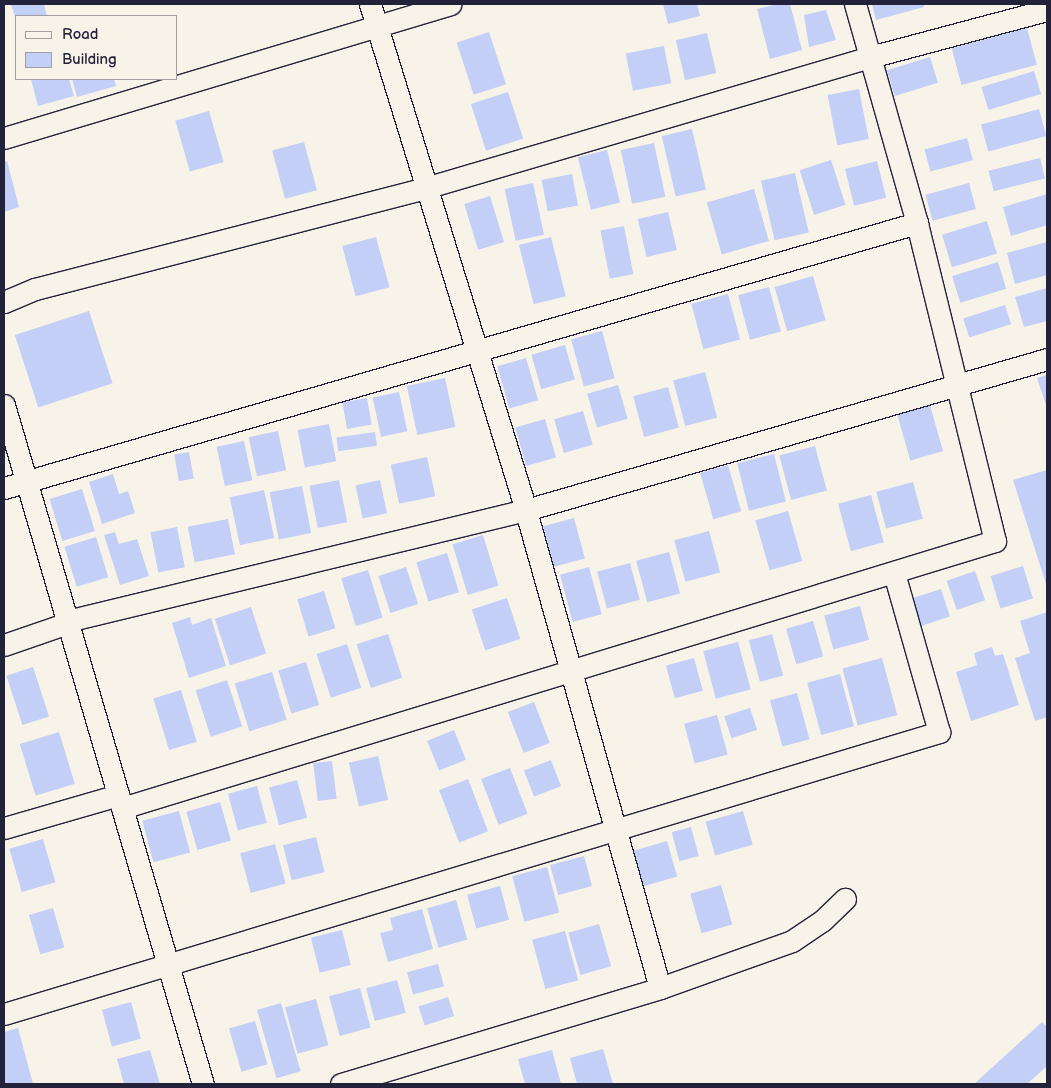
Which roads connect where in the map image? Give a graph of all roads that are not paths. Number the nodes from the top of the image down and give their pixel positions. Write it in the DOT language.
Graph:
graph roads {
  1 [pos="370,4"];
  2 [pos="450,4"];
  3 [pos="855,4"];
  4 [pos="1047,10"];
  5 [pos="376,26"];
  6 [pos="870,57"];
  7 [pos="4,138"];
  8 [pos="425,188"];
  9 [pos="917,223"];
  10 [pos="4,302"];
  11 [pos="475,351"];
  12 [pos="1047,358"];
  13 [pos="960,386"];
  14 [pos="4,405"];
  15 [pos="26,481"];
  16 [pos="4,488"];
  17 [pos="526,510"];
  18 [pos="894,573"];
  19 [pos="67,622"];
  20 [pos="4,645"];
  21 [pos="571,672"];
  22 [pos="120,802"];
  23 [pos="4,828"];
  24 [pos="616,831"];
  25 [pos="845,899"];
  26 [pos="167,964"];
  27 [pos="660,988"];
  28 [pos="4,1014"];
  29 [pos="203,1084"];
  30 [pos="341,1084"];
  1 -- 5 [label="street"];
  2 -- 5 [label="street"];
  3 -- 6 [label="street"];
  4 -- 6 [label="street"];
  5 -- 7 [label="street"];
  5 -- 8 [label="street"];
  6 -- 8 [label="street"];
  6 -- 9 [label="street"];
  8 -- 10 [label="street"];
  8 -- 11 [label="street"];
  9 -- 11 [label="street"];
  9 -- 13 [label="street"];
  11 -- 15 [label="street"];
  11 -- 17 [label="street"];
  12 -- 13 [label="street"];
  13 -- 17 [label="street"];
  13 -- 18 [label="street"];
  14 -- 15 [label="street"];
  15 -- 16 [label="street"];
  15 -- 19 [label="street"];
  17 -- 19 [label="street"];
  17 -- 21 [label="street"];
  18 -- 21 [label="street"];
  18 -- 24 [label="street"];
  19 -- 20 [label="street"];
  19 -- 22 [label="street"];
  21 -- 22 [label="street"];
  21 -- 24 [label="street"];
  22 -- 23 [label="street"];
  22 -- 26 [label="street"];
  24 -- 26 [label="street"];
  24 -- 27 [label="street"];
  25 -- 27 [label="street"];
  26 -- 28 [label="street"];
  26 -- 29 [label="street"];
  27 -- 30 [label="street"];
}
